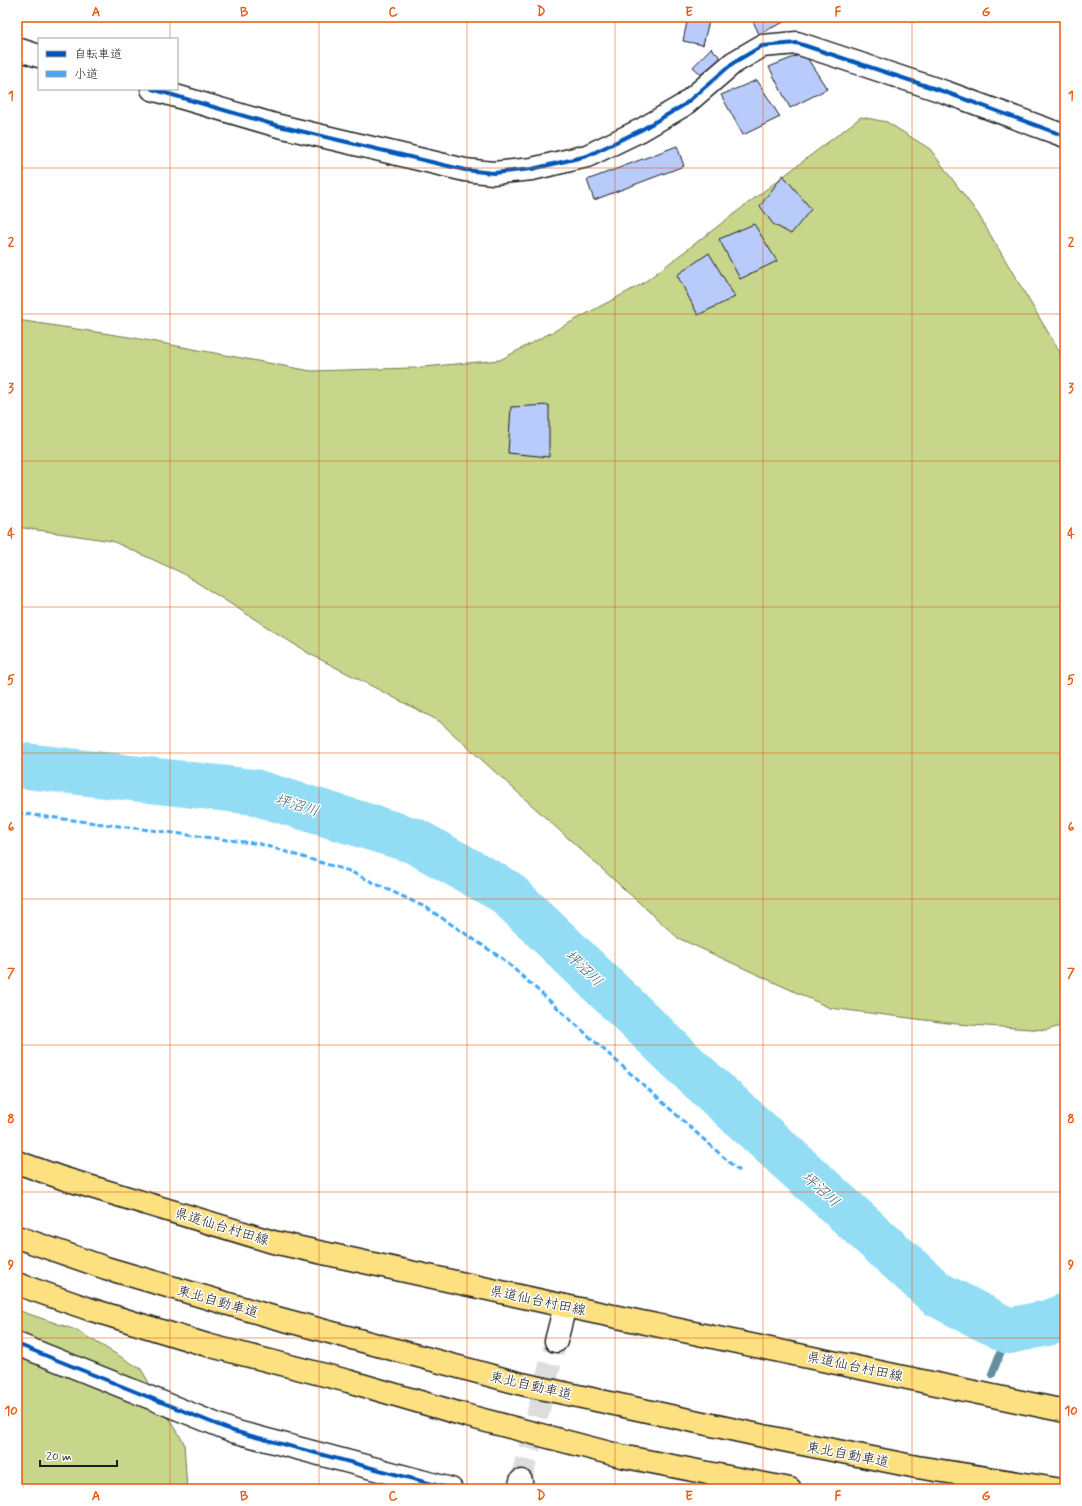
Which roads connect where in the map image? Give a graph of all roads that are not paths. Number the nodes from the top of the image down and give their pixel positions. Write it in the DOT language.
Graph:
graph roads {
  1 [pos="17,49"];
  2 [pos="38,56"];
  3 [pos="155,90"];
  4 [pos="1065,136"];
  5 [pos="17,1162"];
  6 [pos="17,1237"];
  7 [pos="17,1284"];
  8 [pos="565,1306"];
  9 [pos="556,1341"];
  10 [pos="17,1344"];
  11 [pos="1065,1411"];
  12 [pos="450,1489"];
  13 [pos="790,1489"];
  14 [pos="1056,1489"];
  1 -- 2 [label="street"];
  3 -- 4 [label="street"];
  5 -- 8 [label="main road, 県道仙台村田線"];
  6 -- 14 [label="main road, 東北自動車道"];
  7 -- 13 [label="main road"];
  8 -- 9 [label="street"];
  8 -- 11 [label="main road, 県道仙台村田線"];
  10 -- 12 [label="street"];
}
